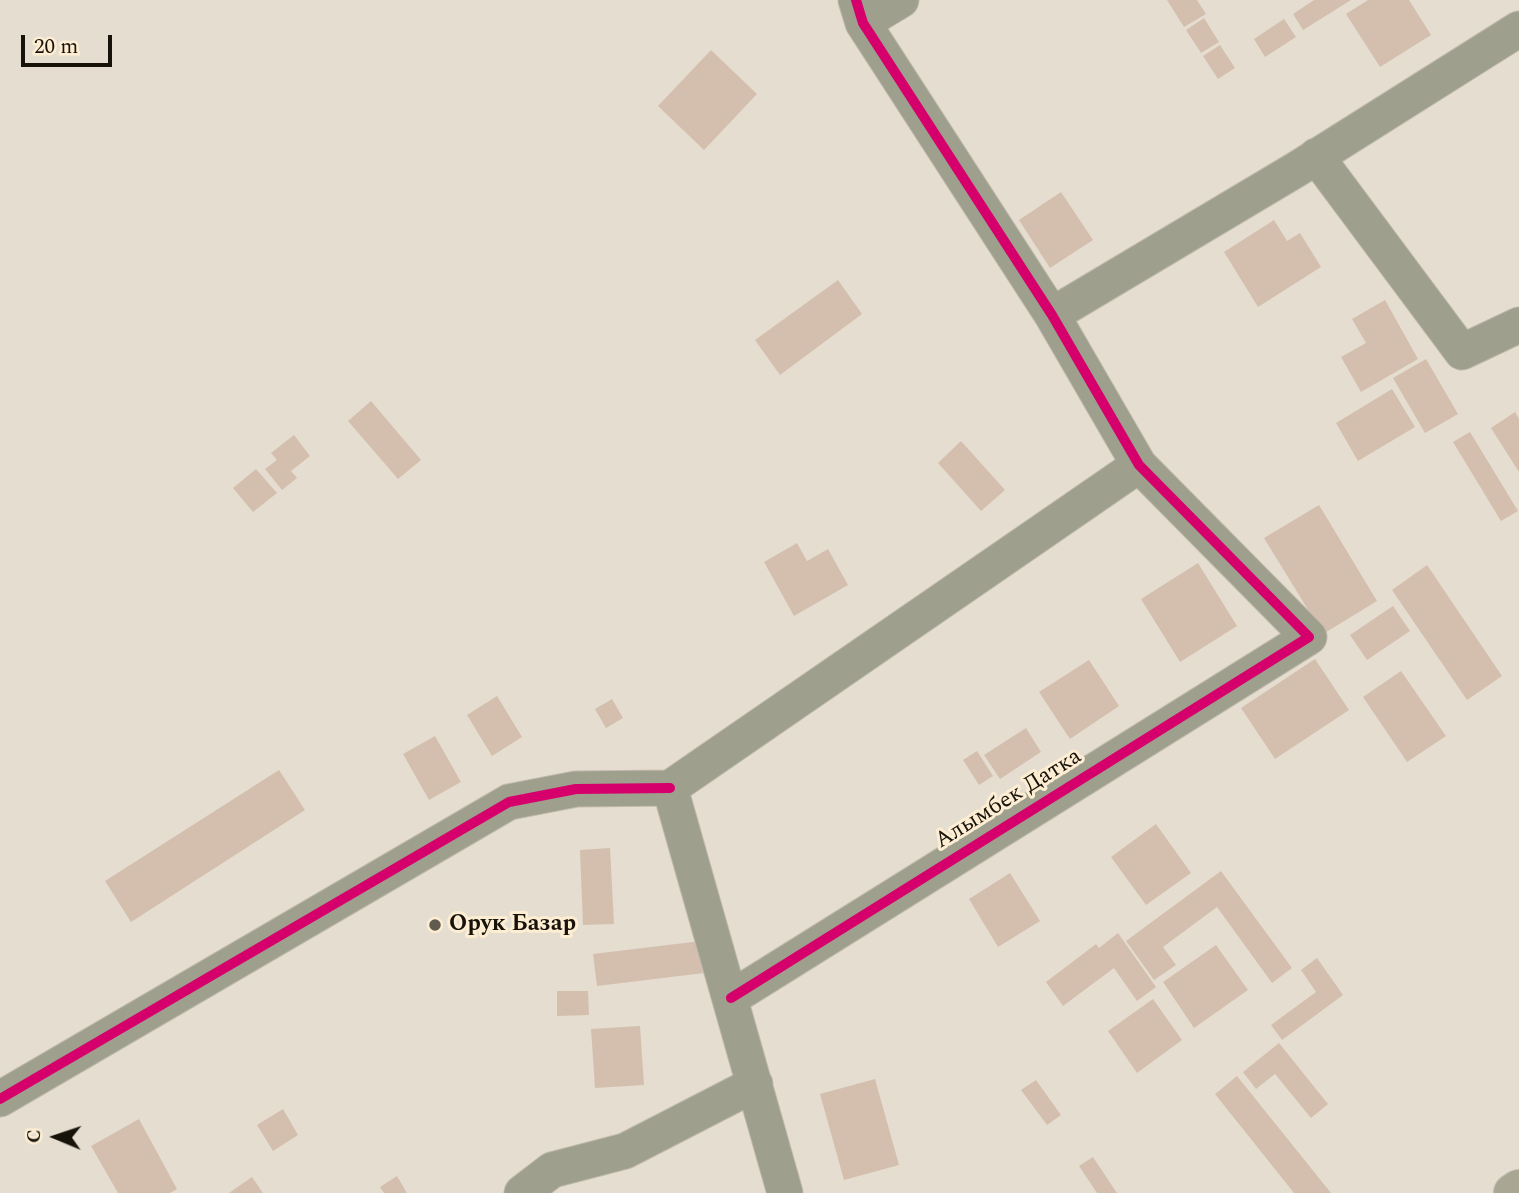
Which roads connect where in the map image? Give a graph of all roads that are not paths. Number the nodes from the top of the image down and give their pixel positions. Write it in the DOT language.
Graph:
graph roads {
  1 [pos="901,0"];
  2 [pos="860,11"];
  3 [pos="1519,29"];
  4 [pos="1316,156"];
  5 [pos="1052,314"];
  6 [pos="1519,325"];
  7 [pos="1139,465"];
  8 [pos="670,788"];
  9 [pos="731,998"];
  10 [pos="755,1084"];
  11 [pos="0,1099"];
  12 [pos="1519,1189"];
  13 [pos="522,1193"];
  14 [pos="785,1193"];
  15 [pos="1513,1193"];
  1 -- 2 [label="street"];
  2 -- 5 [label="street"];
  3 -- 4 [label="street"];
  4 -- 5 [label="street"];
  4 -- 6 [label="street"];
  5 -- 7 [label="street"];
  7 -- 8 [label="street"];
  7 -- 9 [label="street, Алымбек Датка"];
  8 -- 9 [label="street"];
  8 -- 11 [label="street"];
  9 -- 10 [label="street"];
  10 -- 13 [label="street"];
  10 -- 14 [label="street"];
  12 -- 15 [label="street"];
}
